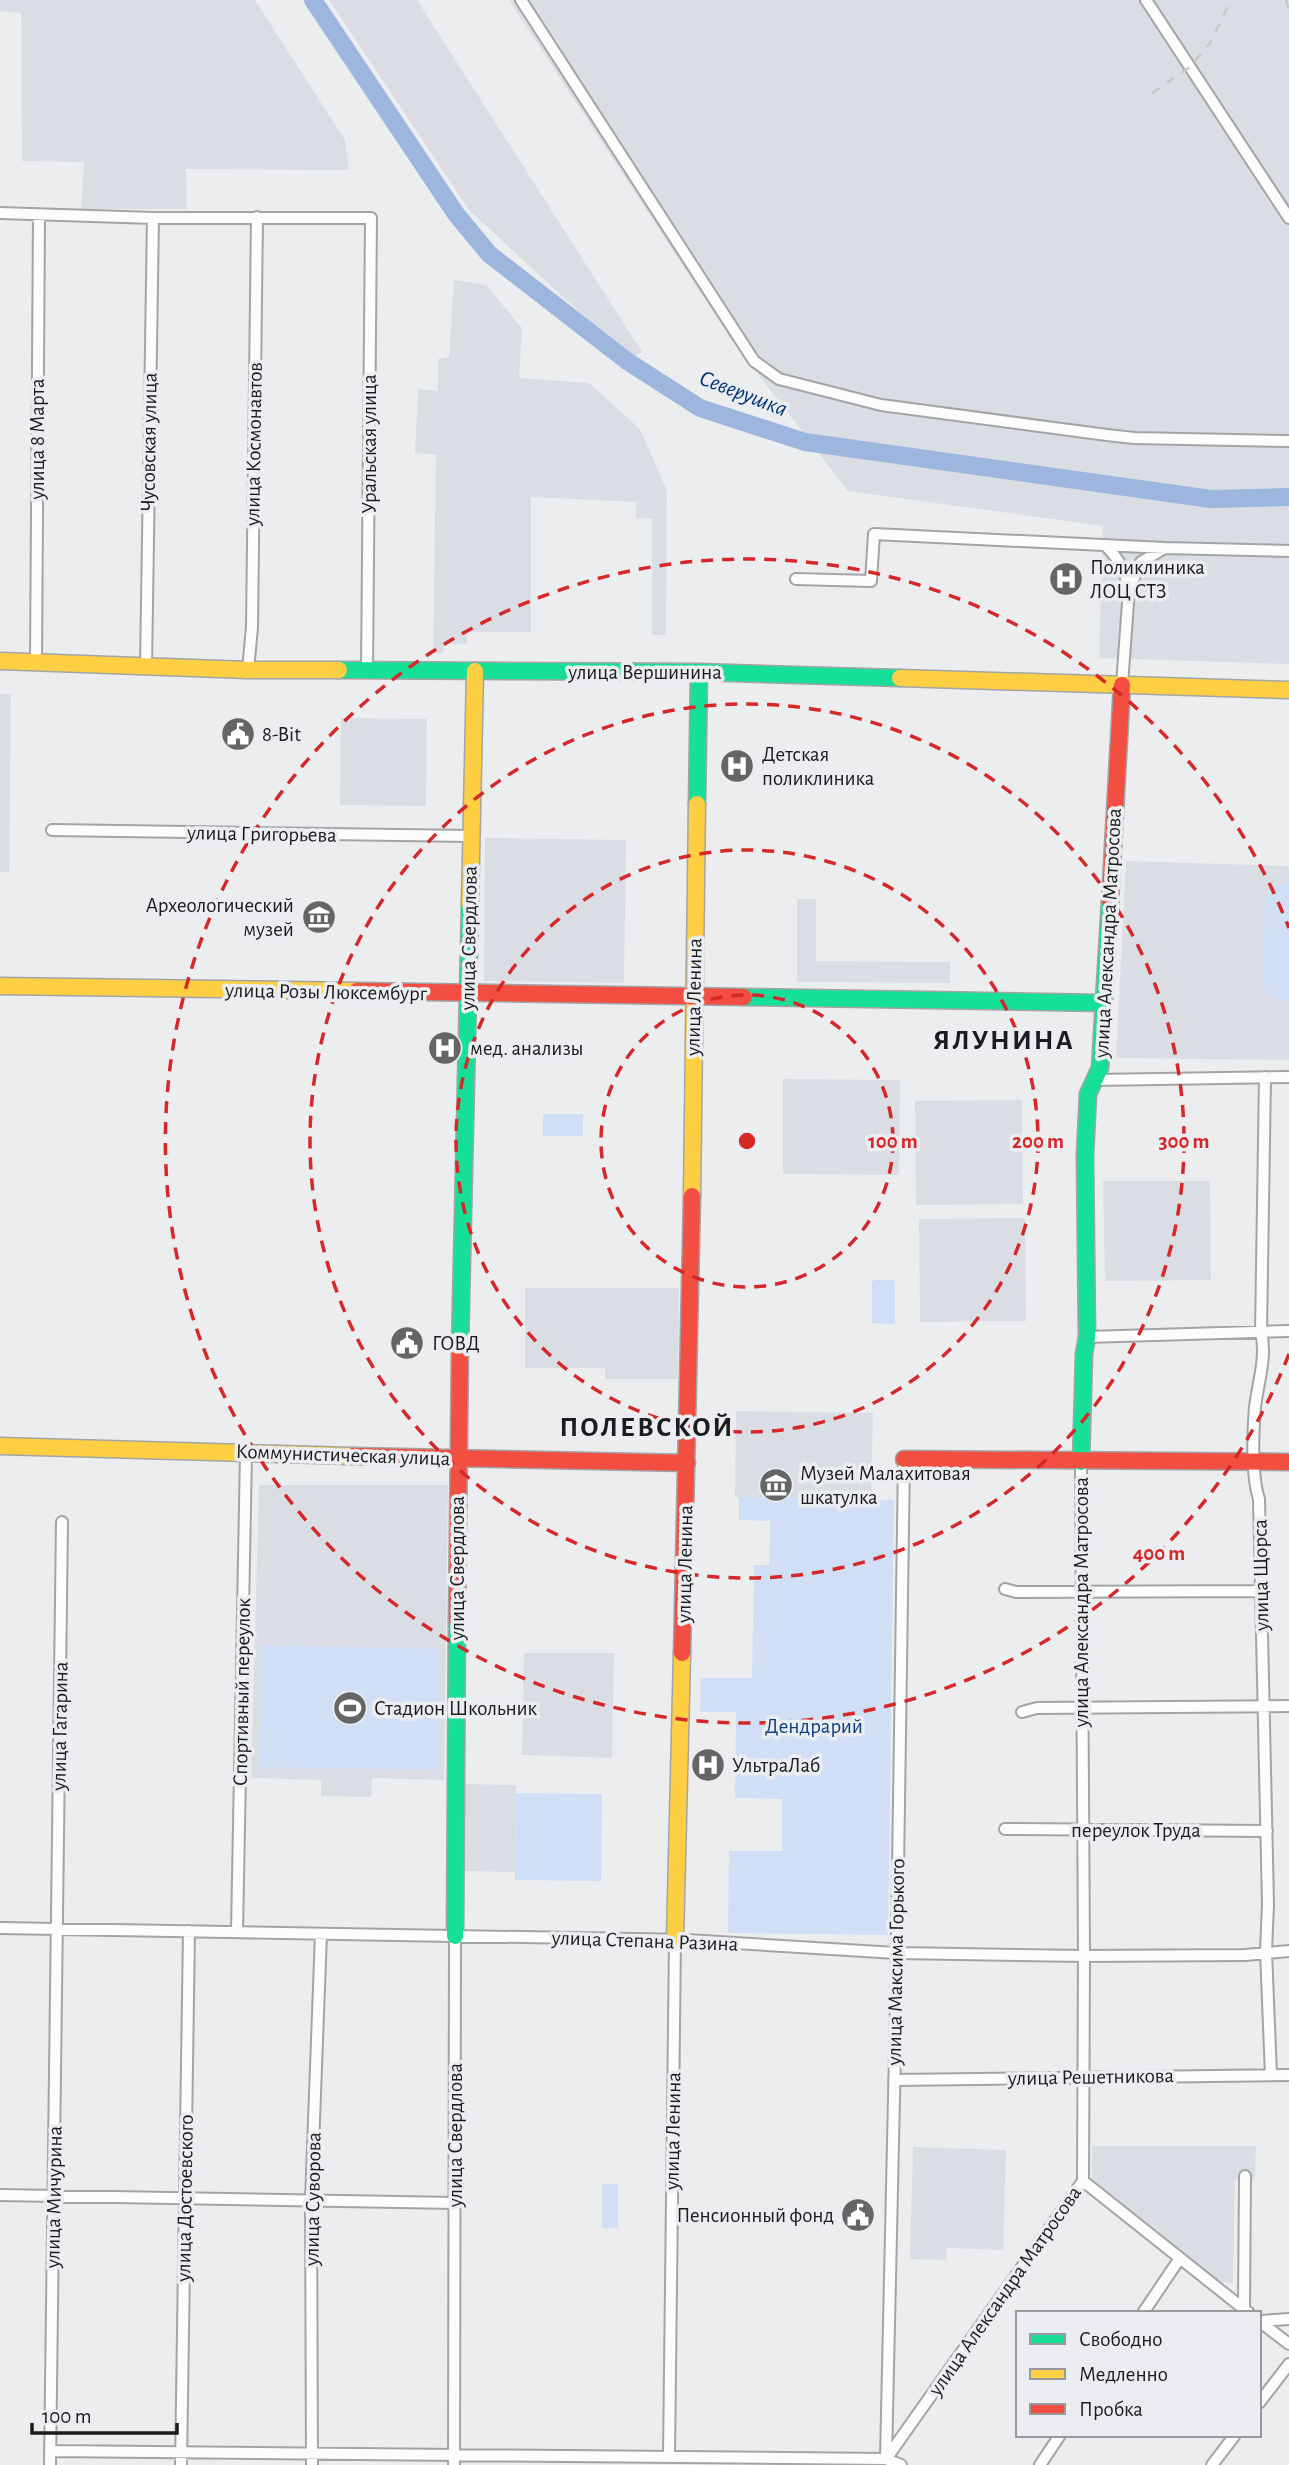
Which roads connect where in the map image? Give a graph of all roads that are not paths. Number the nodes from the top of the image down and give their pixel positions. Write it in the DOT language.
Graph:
graph roads {
  1 [pos="521,0"];
  2 [pos="1146,0"];
  3 [pos="0,213"];
  4 [pos="39,215"];
  5 [pos="153,218"];
  6 [pos="257,218"];
  7 [pos="1289,219"];
  8 [pos="1289,441"];
  9 [pos="1105,545"];
  10 [pos="1165,548"];
  11 [pos="1289,551"];
  12 [pos="796,579"];
  13 [pos="1129,589"];
  14 [pos="0,661"];
  15 [pos="36,663"];
  16 [pos="146,667"];
  17 [pos="248,670"];
  18 [pos="367,671"];
  19 [pos="475,671"];
  20 [pos="699,672"];
  21 [pos="1122,685"];
  22 [pos="1289,690"];
  23 [pos="52,830"];
  24 [pos="471,836"];
  25 [pos="0,986"];
  26 [pos="468,994"];
  27 [pos="694,998"];
  28 [pos="1103,1003"];
  29 [pos="1265,1076"];
  30 [pos="1289,1077"];
  31 [pos="1094,1080"];
  32 [pos="1289,1331"];
  33 [pos="1261,1332"];
  34 [pos="1087,1337"];
  35 [pos="0,1446"];
  36 [pos="246,1452"];
  37 [pos="904,1459"];
  38 [pos="458,1460"];
  39 [pos="1081,1462"];
  40 [pos="1255,1462"];
  41 [pos="1289,1462"];
  42 [pos="687,1463"];
  43 [pos="62,1522"];
  44 [pos="1005,1589"];
  45 [pos="1262,1591"];
  46 [pos="1082,1592"];
  47 [pos="1263,1706"];
  48 [pos="1289,1706"];
  49 [pos="1081,1708"];
  50 [pos="1022,1712"];
  51 [pos="1004,1829"];
  52 [pos="1082,1830"];
  53 [pos="1267,1831"];
  54 [pos="0,1928"];
  55 [pos="58,1929"];
  56 [pos="190,1931"];
  57 [pos="237,1932"];
  58 [pos="321,1934"];
  59 [pos="456,1936"];
  60 [pos="675,1940"];
  61 [pos="1266,1951"];
  62 [pos="1289,1951"];
  63 [pos="896,1953"];
  64 [pos="1084,1956"];
  65 [pos="1271,2075"];
  66 [pos="1289,2075"];
  67 [pos="1084,2077"];
  68 [pos="894,2080"];
  69 [pos="1245,2176"];
  70 [pos="1083,2181"];
  71 [pos="0,2195"];
  72 [pos="54,2196"];
  73 [pos="185,2198"];
  74 [pos="311,2200"];
  75 [pos="455,2203"];
  76 [pos="1180,2258"];
  77 [pos="1144,2311"];
  78 [pos="1246,2311"];
  79 [pos="1289,2319"];
  80 [pos="1261,2321"];
  81 [pos="1261,2322"];
  82 [pos="1289,2344"];
  83 [pos="1289,2364"];
  84 [pos="1261,2400"];
  85 [pos="1059,2437"];
  86 [pos="1233,2437"];
  87 [pos="51,2451"];
  88 [pos="181,2452"];
  89 [pos="669,2457"];
  90 [pos="312,2459"];
  91 [pos="454,2460"];
  92 [pos="886,2462"];
  93 [pos="50,2465"];
  94 [pos="181,2465"];
  95 [pos="901,2465"];
  96 [pos="1040,2465"];
  97 [pos="1212,2465"];
  1 -- 8 [label="street"];
  2 -- 7 [label="street"];
  3 -- 4 [label="street"];
  4 -- 5 [label="street"];
  4 -- 15 [label="street, улица 8 Марта"];
  5 -- 6 [label="street"];
  5 -- 16 [label="street, Чусовская улица"];
  6 -- 17 [label="street, улица Космонавтов"];
  6 -- 18 [label="street, Уральская улица"];
  9 -- 10 [label="street"];
  9 -- 12 [label="street"];
  9 -- 13 [label="street"];
  10 -- 11 [label="street"];
  10 -- 13 [label="street"];
  13 -- 21 [label="street"];
  14 -- 15 [label="street, улица Вершинина"];
  15 -- 16 [label="street, улица Вершинина"];
  16 -- 17 [label="street, улица Вершинина"];
  17 -- 18 [label="street, улица Вершинина"];
  18 -- 19 [label="street, улица Вершинина"];
  19 -- 20 [label="street, улица Вершинина"];
  19 -- 24 [label="street, улица Свердлова"];
  20 -- 21 [label="street, улица Вершинина"];
  20 -- 27 [label="street, улица Ленина"];
  21 -- 22 [label="street, улица Вершинина"];
  21 -- 28 [label="street, улица Александра Матросова"];
  23 -- 24 [label="street, улица Григорьева"];
  24 -- 26 [label="street, улица Свердлова"];
  25 -- 26 [label="street, улица Розы Люксембург"];
  26 -- 27 [label="street, улица Розы Люксембург"];
  26 -- 38 [label="street, улица Свердлова"];
  27 -- 28 [label="street, улица Розы Люксембург"];
  27 -- 42 [label="street, улица Ленина"];
  28 -- 31 [label="street, улица Александра Матросова"];
  29 -- 30 [label="street"];
  29 -- 31 [label="street"];
  29 -- 33 [label="street, улица Щорса"];
  31 -- 34 [label="street, улица Александра Матросова"];
  32 -- 33 [label="street"];
  33 -- 34 [label="street"];
  33 -- 40 [label="street, улица Щорса"];
  34 -- 39 [label="street, улица Александра Матросова"];
  35 -- 36 [label="street, Коммунистическая улица"];
  36 -- 38 [label="street, Коммунистическая улица"];
  36 -- 57 [label="street, Спортивный переулок"];
  37 -- 39 [label="street"];
  37 -- 63 [label="street, улица Максима Горького"];
  38 -- 42 [label="street, Коммунистическая улица"];
  38 -- 59 [label="street, улица Свердлова"];
  39 -- 40 [label="street"];
  39 -- 46 [label="street, улица Александра Матросова"];
  40 -- 41 [label="street"];
  40 -- 45 [label="street, улица Щорса"];
  42 -- 60 [label="street, улица Ленина"];
  43 -- 55 [label="street, улица Гагарина"];
  44 -- 46 [label="street"];
  45 -- 46 [label="street"];
  45 -- 47 [label="street, улица Щорса"];
  46 -- 49 [label="street, улица Александра Матросова"];
  47 -- 48 [label="street"];
  47 -- 49 [label="street"];
  47 -- 53 [label="street, улица Щорса"];
  49 -- 50 [label="street"];
  49 -- 52 [label="street, улица Александра Матросова"];
  51 -- 52 [label="street, переулок Труда"];
  52 -- 53 [label="street, переулок Труда"];
  52 -- 64 [label="street, улица Александра Матросова"];
  53 -- 61 [label="street, улица Щорса"];
  54 -- 55 [label="street, улица Степана Разина"];
  55 -- 56 [label="street, улица Степана Разина"];
  55 -- 72 [label="street, улица Мичурина"];
  56 -- 57 [label="street, улица Степана Разина"];
  56 -- 73 [label="street, улица Достоевского"];
  57 -- 58 [label="street, улица Степана Разина"];
  58 -- 59 [label="street, улица Степана Разина"];
  58 -- 74 [label="street, улица Суворова"];
  59 -- 60 [label="street, улица Степана Разина"];
  59 -- 75 [label="street, улица Свердлова"];
  60 -- 63 [label="street, улица Степана Разина"];
  60 -- 89 [label="street, улица Ленина"];
  61 -- 62 [label="street, улица Степана Разина"];
  61 -- 64 [label="street, улица Степана Разина"];
  61 -- 65 [label="street, улица Щорса"];
  63 -- 64 [label="street, улица Степана Разина"];
  63 -- 68 [label="street, улица Максима Горького"];
  64 -- 67 [label="street, улица Александра Матросова"];
  65 -- 66 [label="street, улица Решетникова"];
  65 -- 67 [label="street, улица Решетникова"];
  67 -- 68 [label="street, улица Решетникова"];
  67 -- 70 [label="street, улица Александра Матросова"];
  68 -- 92 [label="street, улица Максима Горького"];
  69 -- 78 [label="street"];
  70 -- 76 [label="street"];
  70 -- 92 [label="street, улица Александра Матросова"];
  71 -- 72 [label="street"];
  72 -- 73 [label="street"];
  72 -- 87 [label="street, улица Мичурина"];
  73 -- 74 [label="street"];
  73 -- 88 [label="street, улица Достоевского"];
  74 -- 75 [label="street"];
  74 -- 90 [label="street, улица Суворова"];
  75 -- 91 [label="street, улица Свердлова"];
  76 -- 77 [label="street"];
  76 -- 78 [label="street"];
  79 -- 80 [label="street"];
  81 -- 82 [label="street"];
  83 -- 84 [label="street"];
  85 -- 96 [label="street"];
  86 -- 97 [label="street"];
  87 -- 88 [label="street"];
  87 -- 93 [label="street, улица Мичурина"];
  88 -- 90 [label="street"];
  88 -- 94 [label="street, улица Достоевского"];
  89 -- 91 [label="street"];
  89 -- 92 [label="street"];
  90 -- 91 [label="street"];
  92 -- 95 [label="street"];
}
